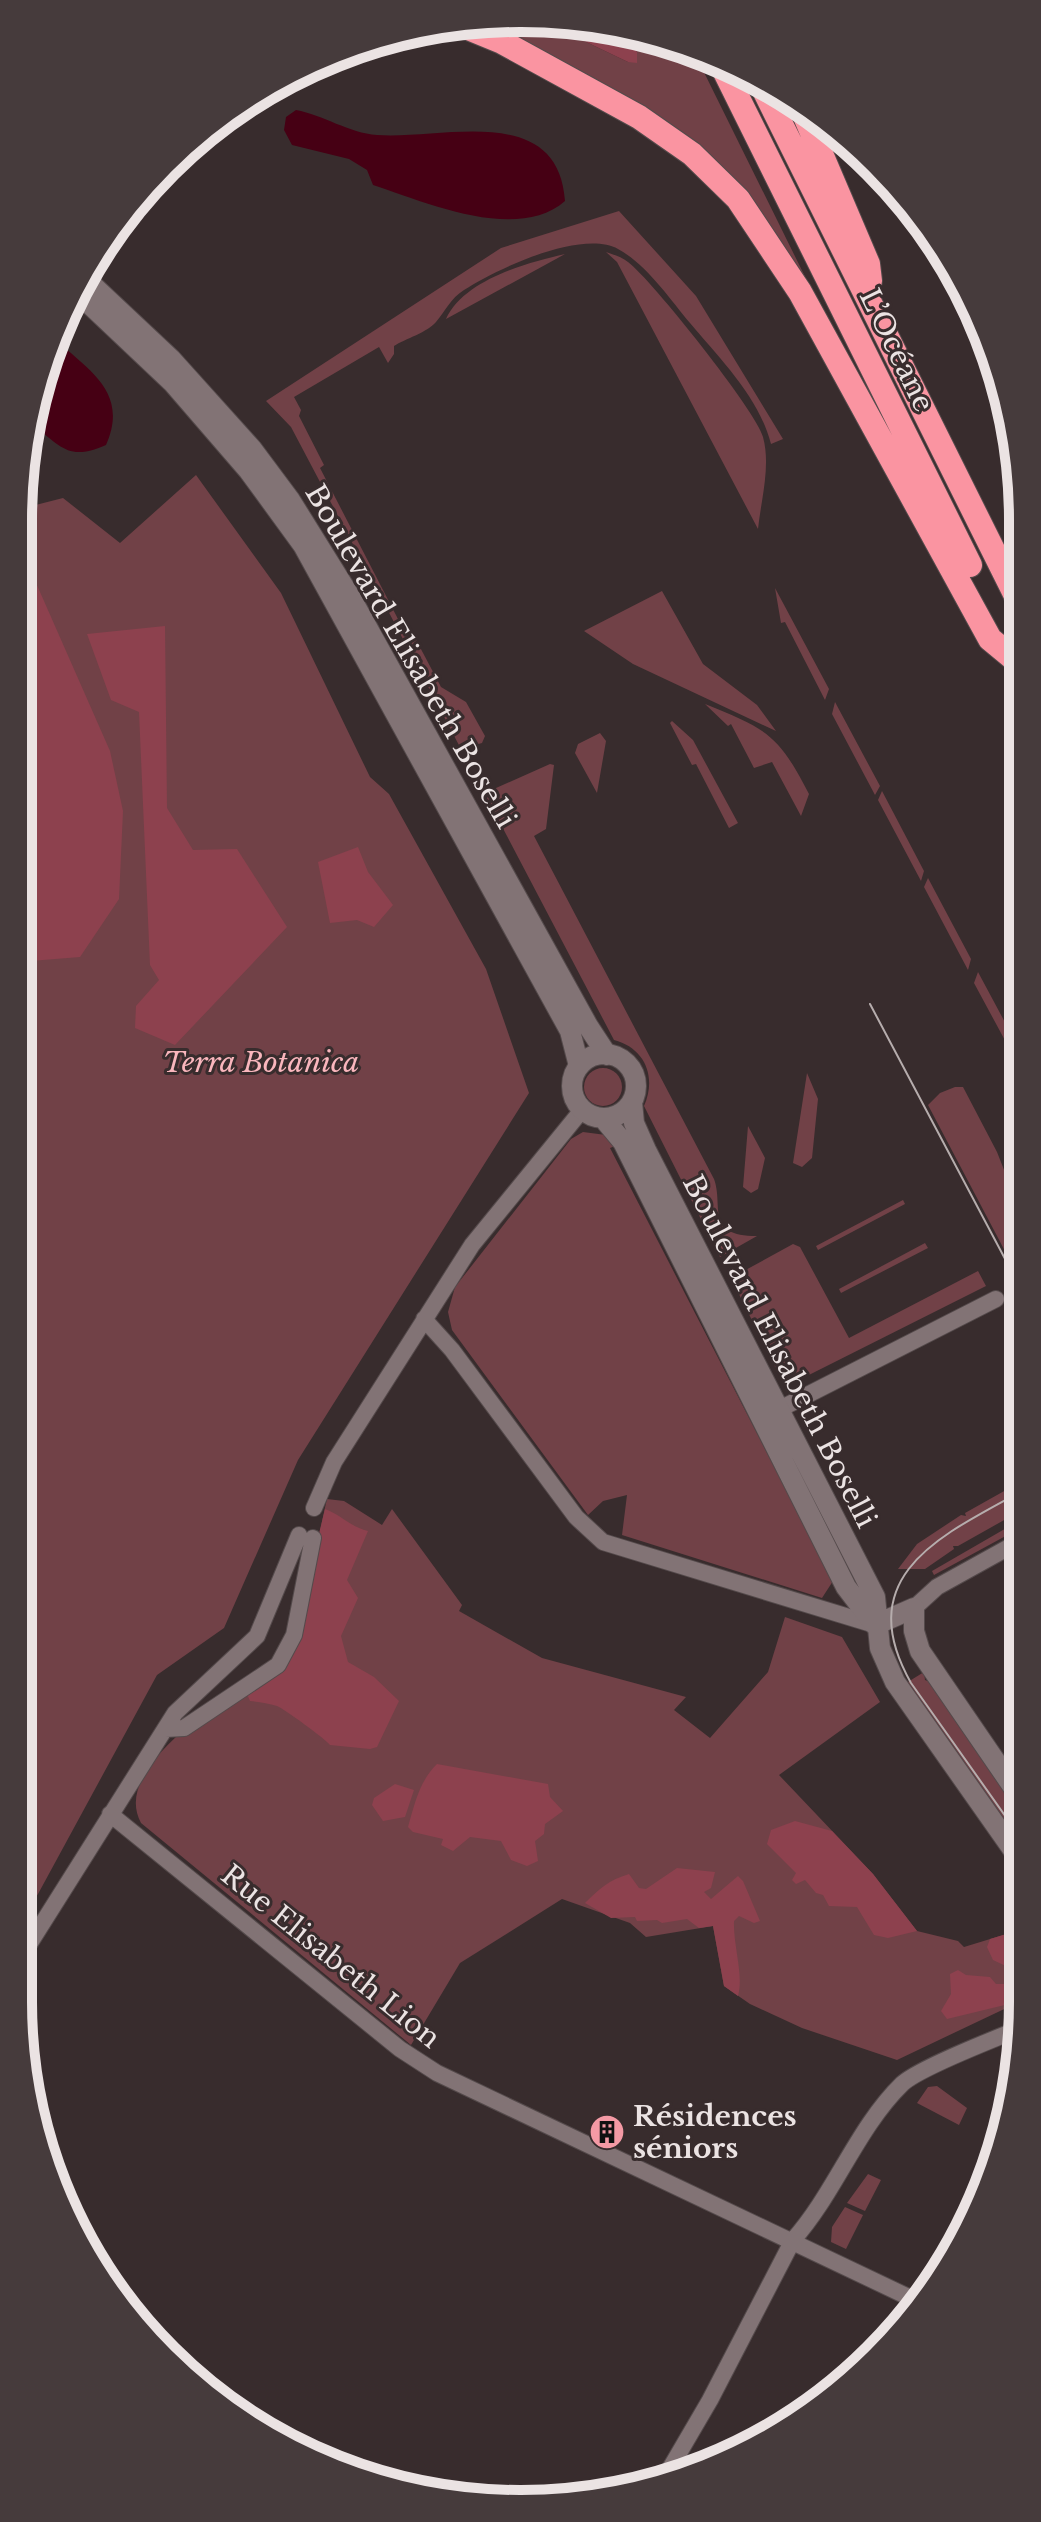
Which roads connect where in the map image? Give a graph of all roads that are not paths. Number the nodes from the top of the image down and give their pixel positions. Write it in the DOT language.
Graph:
graph roads {
  1 [pos="482,34"];
  2 [pos="728,78"];
  3 [pos="769,99"];
  4 [pos="810,127"];
  5 [pos="92,285"];
  6 [pos="85,299"];
  7 [pos="874,310"];
  8 [pos="1009,582"];
  9 [pos="1009,643"];
  10 [pos="1009,655"];
  11 [pos="607,1055"];
  12 [pos="579,1066"];
  13 [pos="632,1102"];
  14 [pos="582,1110"];
  15 [pos="603,1118"];
  16 [pos="996,1299"];
  17 [pos="424,1319"];
  18 [pos="770,1415"];
  19 [pos="314,1508"];
  20 [pos="1009,1547"];
  21 [pos="914,1608"];
  22 [pos="875,1625"];
  23 [pos="165,1729"];
  24 [pos="1009,1781"];
  25 [pos="110,1814"];
  26 [pos="1009,1844"];
  27 [pos="32,1939"];
  28 [pos="1008,2034"];
  29 [pos="793,2240"];
  30 [pos="909,2297"];
  31 [pos="676,2464"];
  1 -- 10 [label="highway"];
  2 -- 9 [label="highway, L’Océane"];
  3 -- 7 [label="highway, L’Océane"];
  4 -- 7 [label="highway"];
  5 -- 11 [label="street, Boulevard Elisabeth Boselli"];
  6 -- 12 [label="street"];
  7 -- 8 [label="highway, L’Océane"];
  11 -- 12 [label="street"];
  11 -- 13 [label="street"];
  12 -- 14 [label="street"];
  13 -- 15 [label="street"];
  13 -- 18 [label="street, Boulevard Elisabeth Boselli"];
  14 -- 15 [label="street"];
  14 -- 17 [label="street"];
  15 -- 18 [label="street, Boulevard Elisabeth Boselli"];
  16 -- 18 [label="street"];
  17 -- 19 [label="street"];
  17 -- 22 [label="street"];
  18 -- 22 [label="street, Boulevard Elisabeth Boselli"];
  20 -- 21 [label="street"];
  21 -- 22 [label="street"];
  21 -- 24 [label="street"];
  22 -- 26 [label="street, Boulevard Elisabeth Boselli"];
  23 -- 23 [label="street"];
  23 -- 25 [label="street"];
  25 -- 27 [label="street"];
  25 -- 29 [label="street, Rue Elisabeth Lion"];
  28 -- 29 [label="street"];
  29 -- 30 [label="street, Rue Elisabeth Lion"];
  29 -- 31 [label="street"];
}
